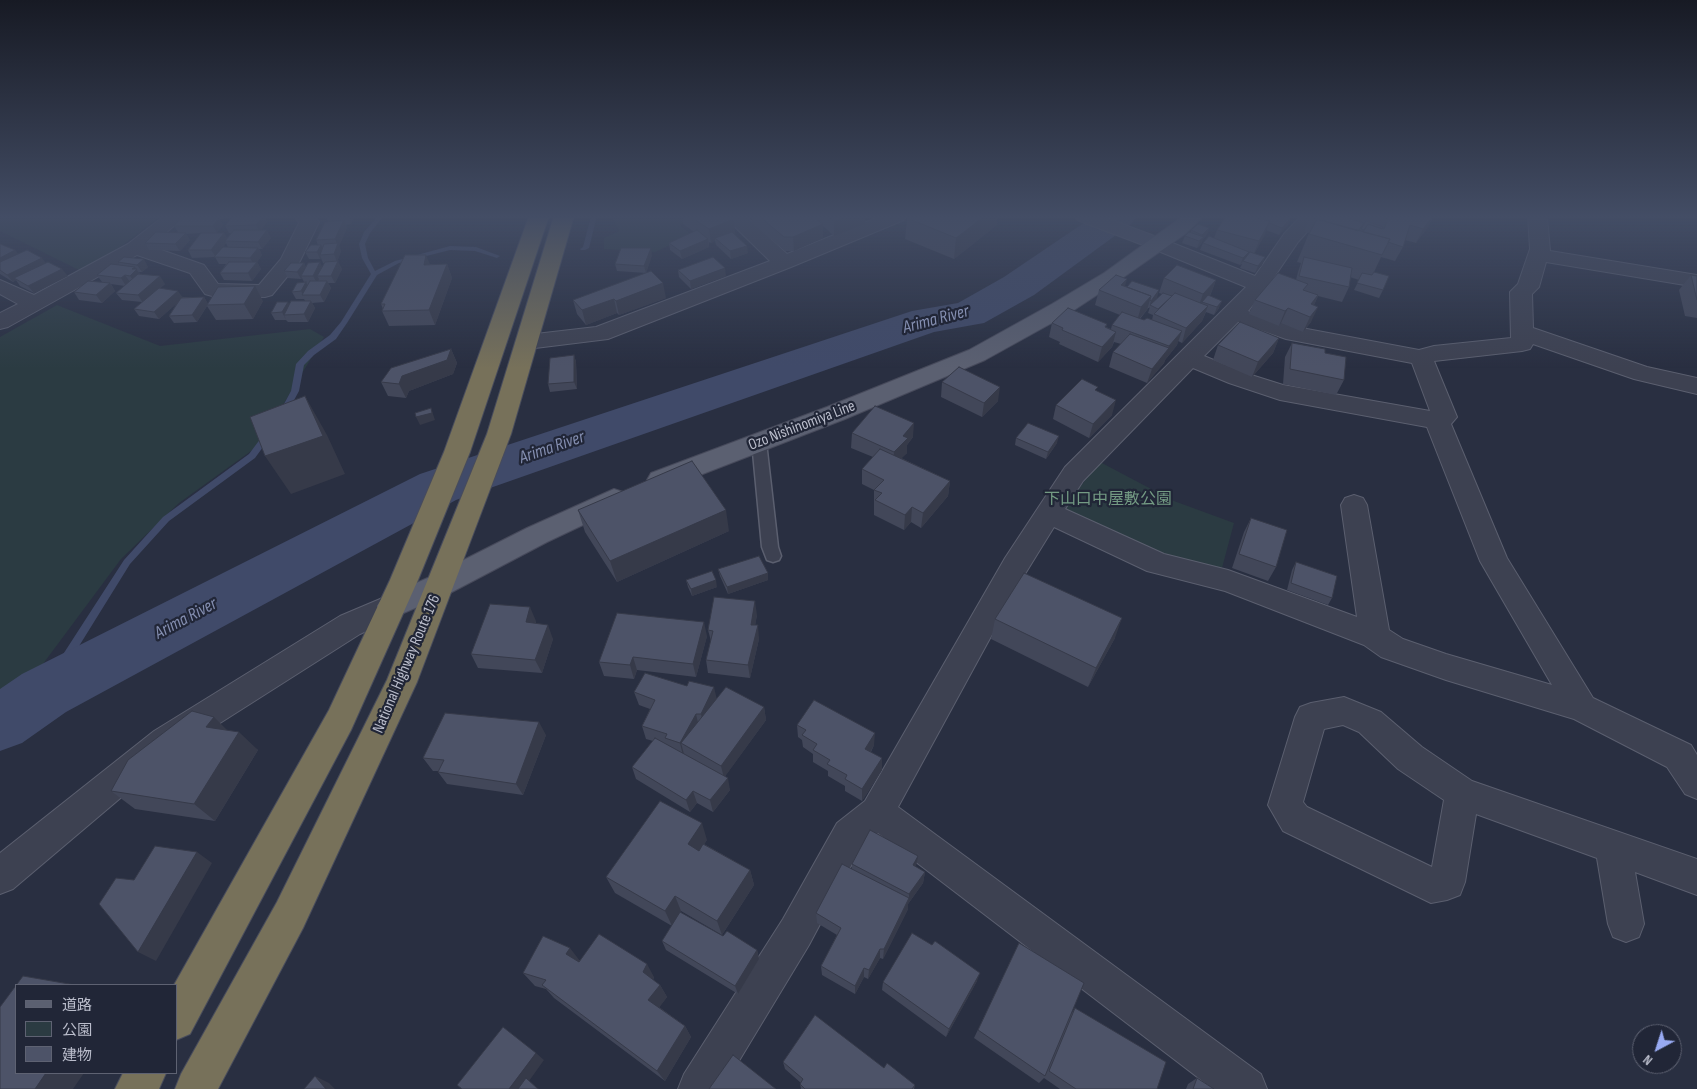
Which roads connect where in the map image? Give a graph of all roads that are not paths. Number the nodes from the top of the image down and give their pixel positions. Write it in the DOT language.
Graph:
graph roads {
  1 [pos="100,267"];
  2 [pos="191,267"];
  3 [pos="285,267"];
  4 [pos="521,267"];
  5 [pos="549,267"];
  6 [pos="774,267"];
  7 [pos="1123,267"];
  8 [pos="1215,267"];
  9 [pos="1270,267"];
  10 [pos="1534,267"];
  11 [pos="1610,267"];
  12 [pos="1697,281"];
  13 [pos="1258,284"];
  14 [pos="0,286"];
  15 [pos="33,303"];
  16 [pos="1234,313"];
  17 [pos="0,322"];
  18 [pos="1521,332"];
  19 [pos="526,342"];
  20 [pos="1189,358"];
  21 [pos="1421,358"];
  22 [pos="1697,386"];
  23 [pos="1436,420"];
  24 [pos="759,442"];
  25 [pos="1354,505"];
  26 [pos="1049,513"];
  27 [pos="773,556"];
  28 [pos="445,574"];
  29 [pos="398,593"];
  30 [pos="1375,636"];
  31 [pos="1582,708"];
  32 [pos="1688,750"];
  33 [pos="1697,783"];
  34 [pos="1462,793"];
  35 [pos="877,812"];
  36 [pos="1613,848"];
  37 [pos="0,876"];
  38 [pos="1697,877"];
  39 [pos="1626,924"];
  40 [pos="178,1016"];
  41 [pos="145,1074"];
  42 [pos="136,1089"];
  43 [pos="196,1089"];
  44 [pos="699,1089"];
  45 [pos="1246,1089"];
  1 -- 15 [label="street"];
  2 -- 3 [label="street"];
  4 -- 29 [label="highway"];
  5 -- 19 [label="highway, National Highway Route 176"];
  6 -- 19 [label="street"];
  7 -- 24 [label="main road, Ozo Nishinomiya Line"];
  8 -- 13 [label="street"];
  9 -- 13 [label="street"];
  10 -- 18 [label="street"];
  11 -- 12 [label="street"];
  13 -- 16 [label="street"];
  14 -- 15 [label="street"];
  15 -- 17 [label="street"];
  16 -- 20 [label="street"];
  16 -- 21 [label="street"];
  18 -- 21 [label="street"];
  18 -- 22 [label="street"];
  19 -- 28 [label="highway, National Highway Route 176"];
  20 -- 23 [label="street"];
  20 -- 26 [label="street"];
  21 -- 23 [label="street"];
  23 -- 31 [label="street"];
  24 -- 27 [label="lane"];
  24 -- 28 [label="main road, Ozo Nishinomiya Line"];
  25 -- 30 [label="street"];
  26 -- 30 [label="street"];
  26 -- 35 [label="street"];
  28 -- 29 [label="main road, Ozo Nishinomiya Line"];
  28 -- 43 [label="highway, National Highway Route 176"];
  29 -- 37 [label="street"];
  29 -- 40 [label="highway"];
  30 -- 31 [label="street"];
  31 -- 32 [label="street"];
  32 -- 33 [label="street"];
  34 -- 34 [label="street"];
  34 -- 36 [label="street"];
  35 -- 44 [label="street"];
  35 -- 45 [label="street"];
  36 -- 38 [label="street"];
  36 -- 39 [label="street"];
  41 -- 42 [label="highway"];
}
